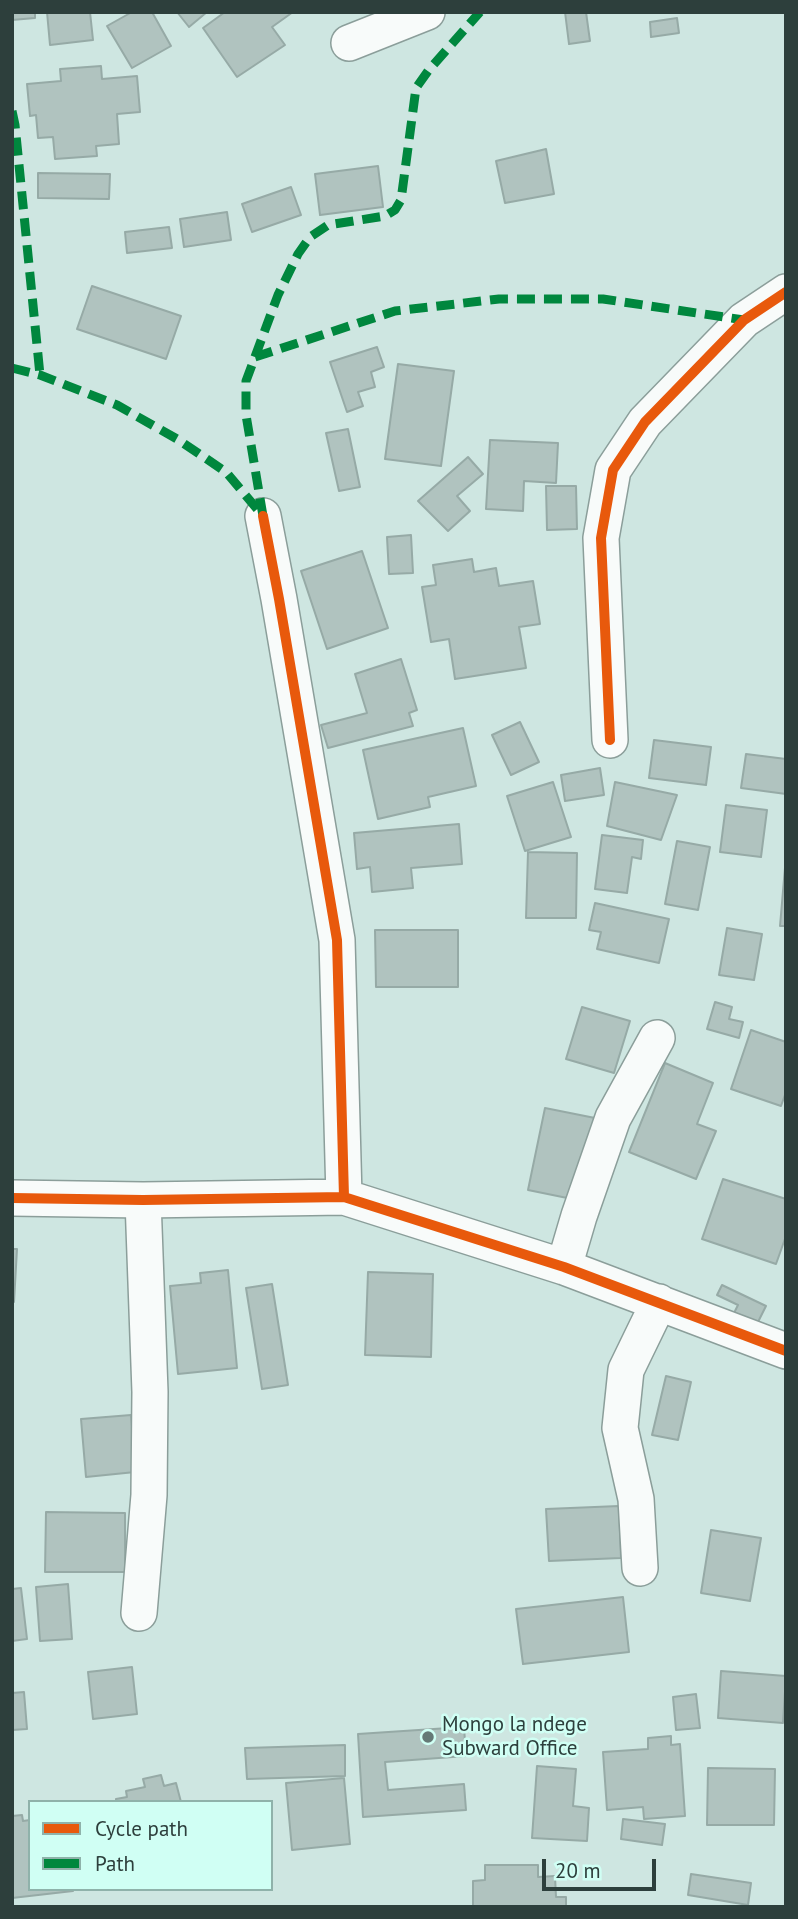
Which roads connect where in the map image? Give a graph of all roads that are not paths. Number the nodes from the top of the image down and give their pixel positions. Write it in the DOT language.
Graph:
graph roads {
  1 [pos="426,12"];
  2 [pos="349,43"];
  3 [pos="786,292"];
  4 [pos="262,516"];
  5 [pos="610,740"];
  6 [pos="657,1038"];
  7 [pos="344,1197"];
  8 [pos="12,1198"];
  9 [pos="143,1200"];
  10 [pos="564,1267"];
  11 [pos="659,1301"];
  12 [pos="786,1351"];
  13 [pos="640,1568"];
  14 [pos="139,1613"];
  1 -- 2 [label="street"];
  3 -- 5 [label="street"];
  4 -- 7 [label="street"];
  6 -- 10 [label="street"];
  7 -- 9 [label="street"];
  7 -- 10 [label="street"];
  8 -- 9 [label="street"];
  9 -- 14 [label="street"];
  10 -- 11 [label="street"];
  11 -- 12 [label="street"];
  11 -- 13 [label="street"];
}
